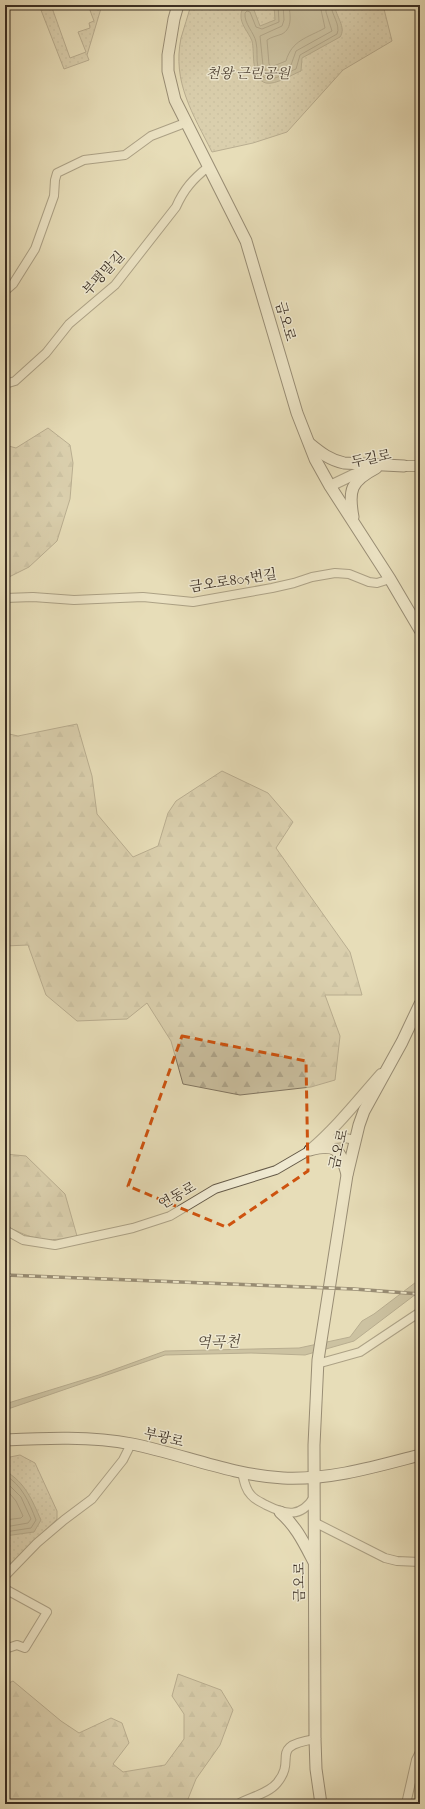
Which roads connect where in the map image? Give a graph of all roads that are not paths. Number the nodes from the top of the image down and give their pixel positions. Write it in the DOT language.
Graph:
graph roads {
  1 [pos="178,5"];
  2 [pos="185,123"];
  3 [pos="208,167"];
  4 [pos="5,291"];
  5 [pos="5,384"];
  6 [pos="307,441"];
  7 [pos="404,466"];
  8 [pos="420,466"];
  9 [pos="376,468"];
  10 [pos="330,486"];
  11 [pos="354,524"];
  12 [pos="390,579"];
  13 [pos="5,598"];
  14 [pos="420,630"];
  15 [pos="420,1004"];
  16 [pos="389,1065"];
  17 [pos="354,1140"];
  18 [pos="310,1150"];
  19 [pos="347,1175"];
  20 [pos="5,1230"];
  21 [pos="420,1312"];
  22 [pos="318,1362"];
  23 [pos="5,1440"];
  24 [pos="131,1444"];
  25 [pos="420,1456"];
  26 [pos="242,1472"];
  27 [pos="314,1478"];
  28 [pos="314,1496"];
  29 [pos="280,1512"];
  30 [pos="314,1522"];
  31 [pos="420,1562"];
  32 [pos="314,1564"];
  33 [pos="5,1576"];
  34 [pos="5,1589"];
  35 [pos="5,1649"];
  36 [pos="315,1739"];
  37 [pos="420,1752"];
  38 [pos="238,1804"];
  39 [pos="321,1804"];
  40 [pos="406,1804"];
  1 -- 2 [label="main road, 금오로"];
  2 -- 3 [label="main road, 금오로"];
  2 -- 4 [label="street"];
  3 -- 5 [label="street, 부평말길"];
  3 -- 6 [label="main road, 금오로"];
  6 -- 7 [label="main road"];
  6 -- 10 [label="main road, 금오로"];
  7 -- 8 [label="street, 두길로"];
  7 -- 9 [label="street, 두길로"];
  9 -- 10 [label="street, 두길로"];
  9 -- 11 [label="main road"];
  10 -- 11 [label="main road, 금오로"];
  11 -- 12 [label="main road, 금오로"];
  12 -- 13 [label="street, 금오로805번길"];
  12 -- 14 [label="main road, 금오로"];
  15 -- 16 [label="main road, 금오로"];
  16 -- 17 [label="main road, 금오로"];
  16 -- 18 [label="street"];
  17 -- 18 [label="street, 연동로"];
  17 -- 19 [label="main road, 금오로"];
  18 -- 19 [label="main road"];
  18 -- 20 [label="street, 연동로"];
  19 -- 22 [label="main road, 금오로"];
  21 -- 22 [label="street"];
  22 -- 27 [label="main road, 금오로"];
  23 -- 24 [label="main road, 부광로"];
  24 -- 26 [label="main road, 부광로"];
  24 -- 33 [label="street"];
  25 -- 27 [label="main road, 부광로"];
  26 -- 27 [label="main road, 부광로"];
  26 -- 29 [label="street"];
  27 -- 28 [label="main road, 금오로"];
  28 -- 29 [label="street"];
  28 -- 30 [label="main road, 금오로"];
  29 -- 32 [label="main road"];
  30 -- 31 [label="street"];
  30 -- 32 [label="main road, 금오로"];
  32 -- 36 [label="main road, 금오로"];
  34 -- 35 [label="street"];
  36 -- 38 [label="street"];
  36 -- 39 [label="main road, 금오로"];
  37 -- 40 [label="street"];
}
